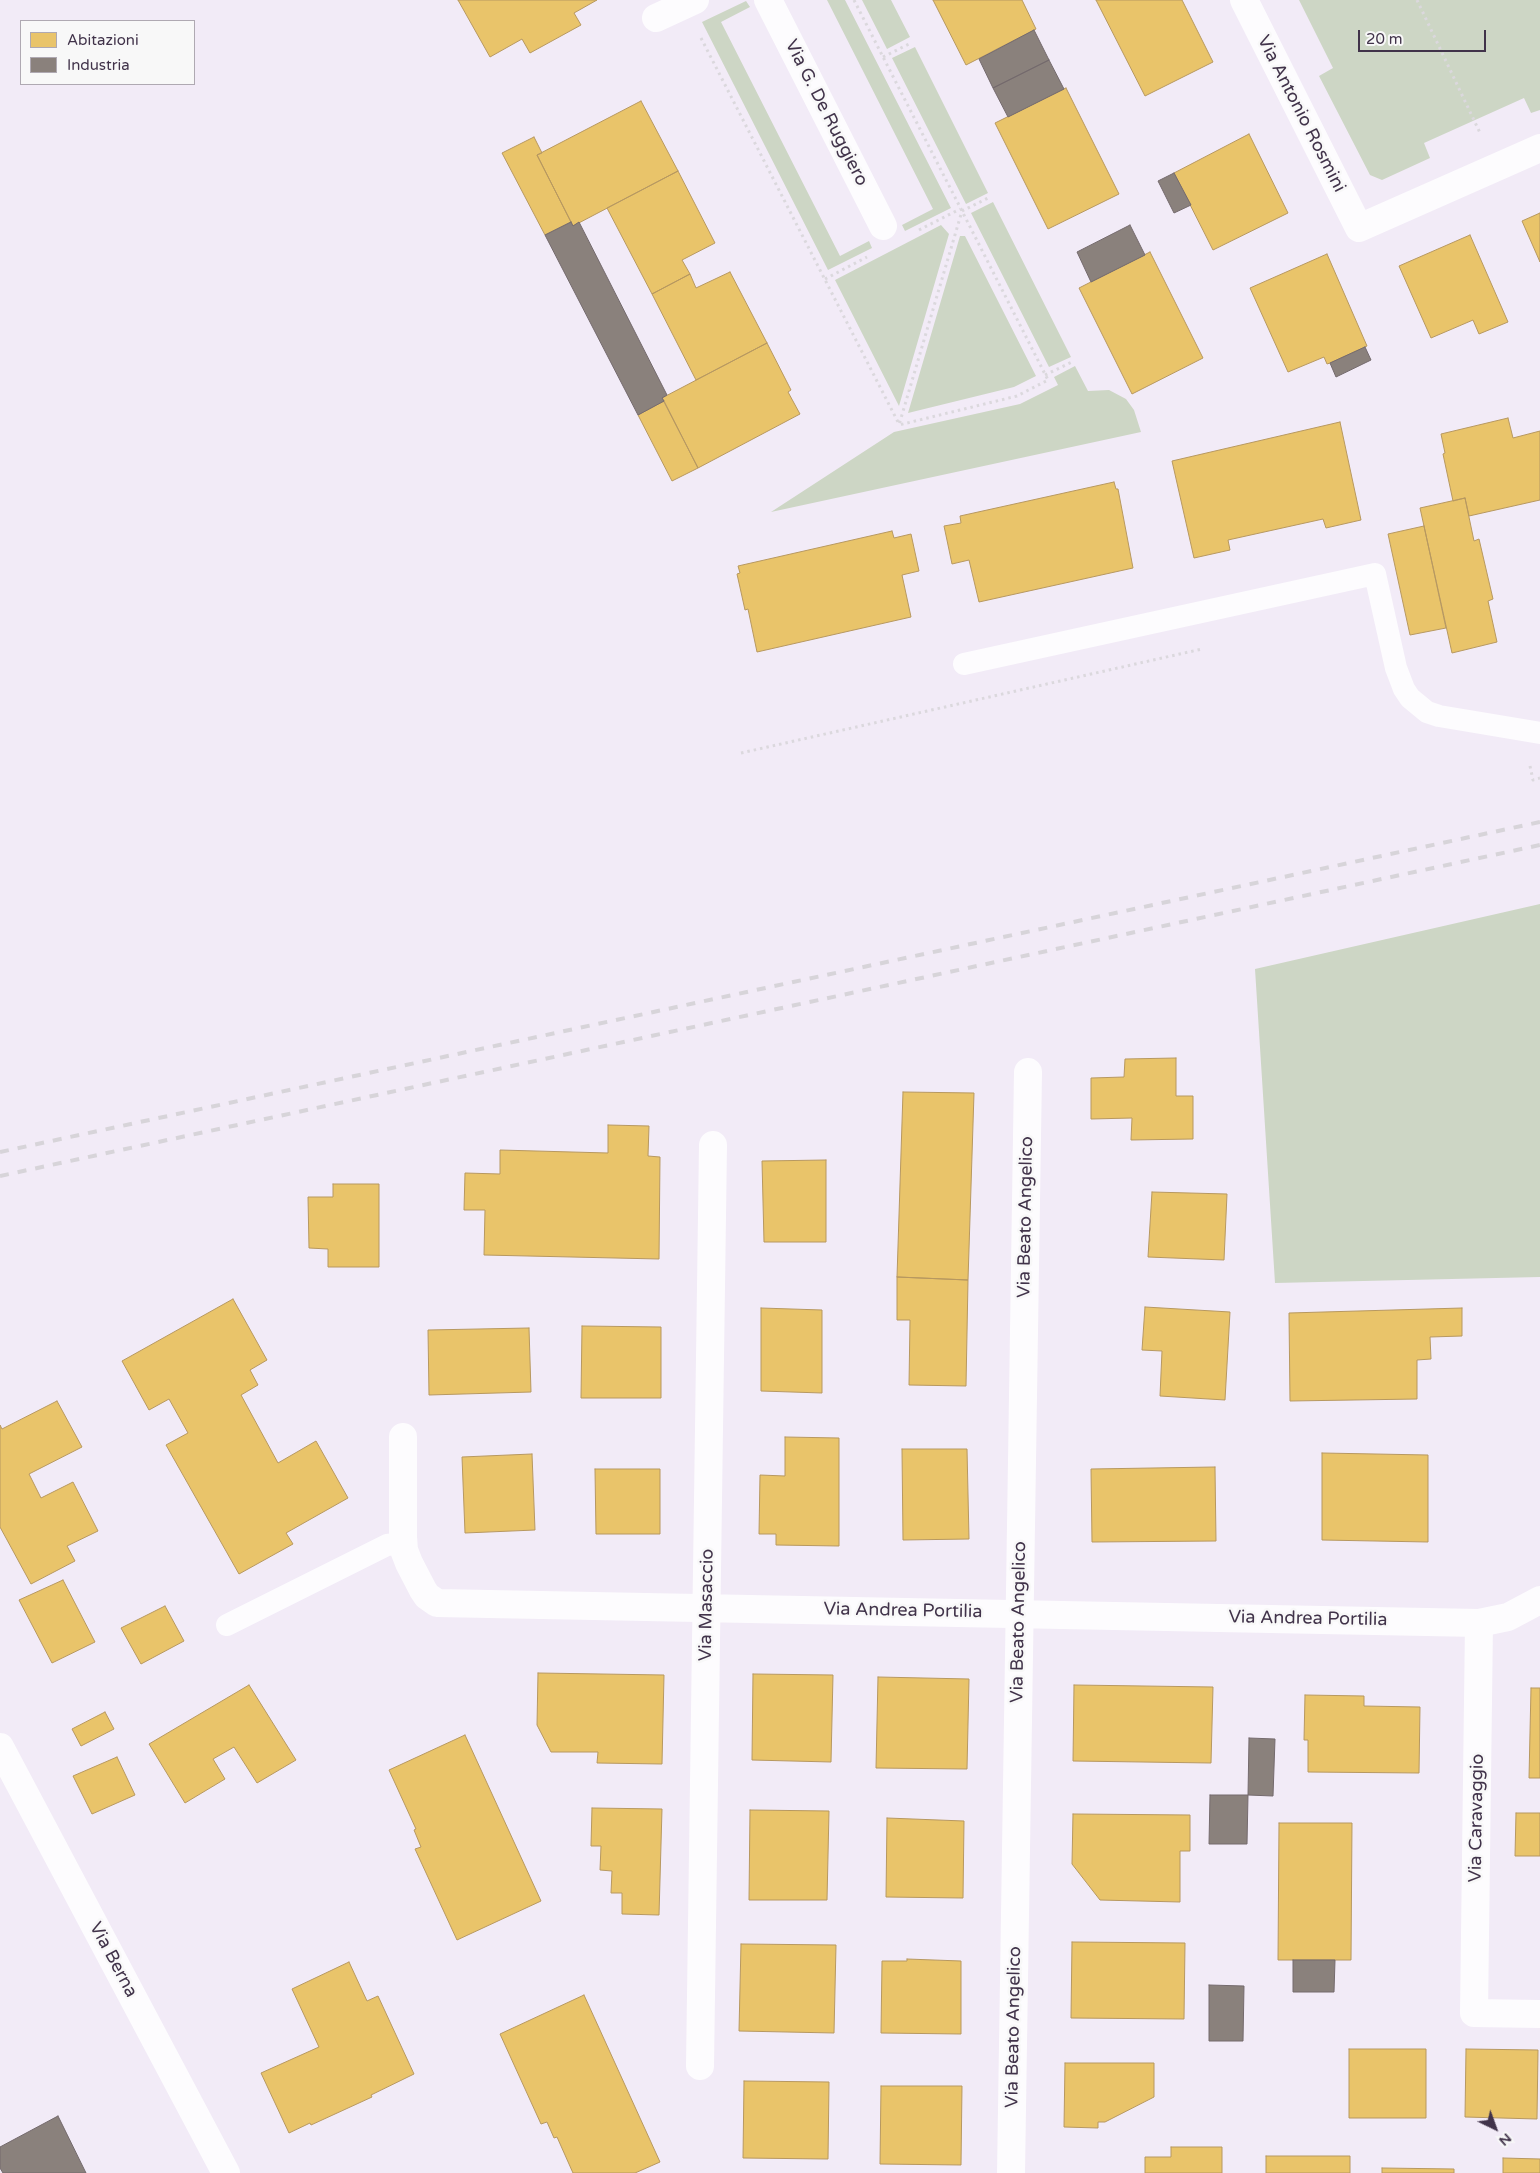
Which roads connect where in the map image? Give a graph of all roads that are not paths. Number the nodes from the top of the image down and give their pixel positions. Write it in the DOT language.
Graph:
graph roads {
  1 [pos="768,0"];
  2 [pos="1244,0"];
  3 [pos="690,2"];
  4 [pos="656,18"];
  5 [pos="1540,148"];
  6 [pos="882,226"];
  7 [pos="964,664"];
  8 [pos="1540,734"];
  9 [pos="1028,1072"];
  10 [pos="713,1145"];
  11 [pos="403,1437"];
  12 [pos="403,1543"];
  13 [pos="1540,1600"];
  14 [pos="706,1608"];
  15 [pos="1020,1613"];
  16 [pos="1479,1623"];
  17 [pos="227,1625"];
  18 [pos="0,1747"];
  19 [pos="1540,2014"];
  20 [pos="700,2066"];
  21 [pos="226,2173"];
  22 [pos="1012,2173"];
  1 -- 6 [label="street, Via G. De Ruggiero"];
  2 -- 5 [label="street, Via Antonio Rosmini"];
  3 -- 4 [label="street"];
  7 -- 8 [label="lane"];
  9 -- 15 [label="street, Via Beato Angelico"];
  10 -- 14 [label="street, Via Masaccio"];
  11 -- 12 [label="street, Via Andrea Portilia"];
  12 -- 14 [label="street, Via Andrea Portilia"];
  12 -- 17 [label="lane"];
  13 -- 16 [label="street, Via Andrea Portilia"];
  14 -- 15 [label="street, Via Andrea Portilia"];
  14 -- 20 [label="street, Via Masaccio"];
  15 -- 16 [label="street, Via Andrea Portilia"];
  15 -- 22 [label="street, Via Beato Angelico"];
  16 -- 19 [label="street, Via Caravaggio"];
  18 -- 21 [label="street, Via Berna"];
}
